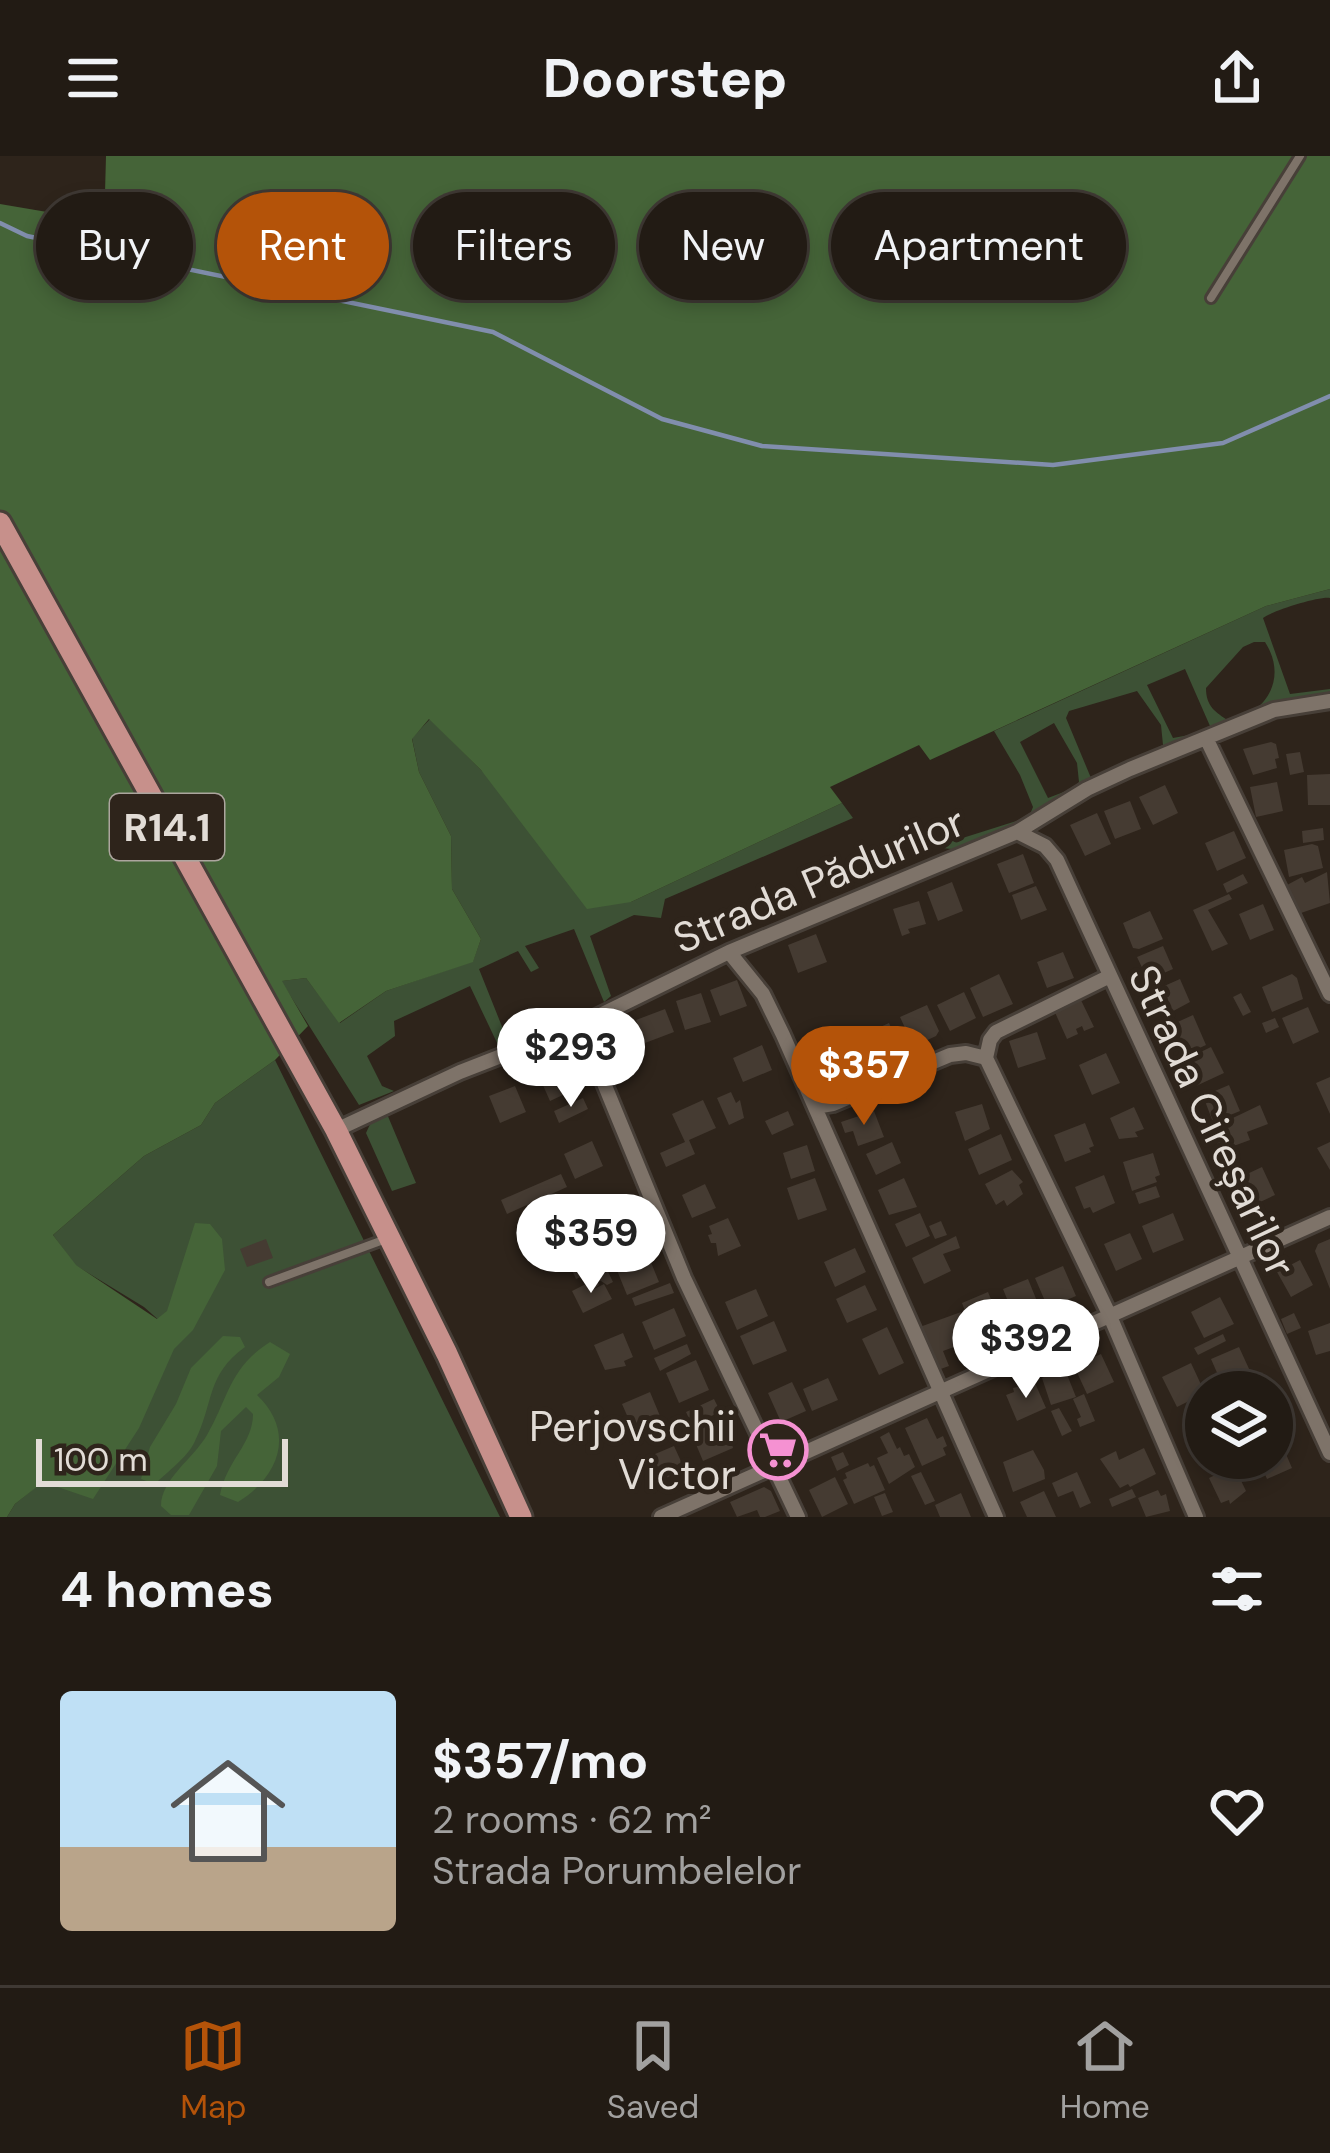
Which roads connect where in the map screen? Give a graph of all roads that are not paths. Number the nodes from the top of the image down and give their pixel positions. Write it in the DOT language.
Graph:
graph roads {
  1 [pos="1300,156"];
  2 [pos="1210,298"];
  3 [pos="0,523"];
  4 [pos="1330,700"];
  5 [pos="1207,740"];
  6 [pos="1017,832"];
  7 [pos="729,952"];
  8 [pos="1110,976"];
  9 [pos="1330,994"];
  10 [pos="580,1025"];
  11 [pos="986,1058"];
  12 [pos="815,1107"];
  13 [pos="336,1130"];
  14 [pos="1330,1217"];
  15 [pos="389,1238"];
  16 [pos="1237,1256"];
  17 [pos="269,1282"];
  18 [pos="1109,1314"];
  19 [pos="938,1390"];
  20 [pos="1330,1453"];
  21 [pos="774,1463"];
  22 [pos="520,1517"];
  23 [pos="661,1517"];
  24 [pos="798,1517"];
  25 [pos="996,1517"];
  26 [pos="1196,1517"];
  1 -- 2 [label="lane"];
  3 -- 13 [label="main road, R14.1"];
  4 -- 5 [label="street, Strada Pădurilor"];
  5 -- 6 [label="street, Strada Pădurilor"];
  5 -- 9 [label="street"];
  6 -- 7 [label="street, Strada Pădurilor"];
  6 -- 8 [label="street, Strada Cireșarilor"];
  7 -- 10 [label="street, Strada Pădurilor"];
  7 -- 12 [label="street"];
  8 -- 11 [label="street"];
  8 -- 16 [label="street, Strada Cireșarilor"];
  10 -- 13 [label="street, Strada Pădurilor"];
  10 -- 21 [label="street"];
  11 -- 12 [label="street"];
  11 -- 18 [label="street"];
  12 -- 19 [label="street"];
  13 -- 15 [label="main road, R14.1"];
  14 -- 16 [label="street"];
  15 -- 17 [label="lane"];
  15 -- 22 [label="main road, R14.1"];
  16 -- 18 [label="street"];
  16 -- 20 [label="street, Strada Cireșarilor"];
  18 -- 19 [label="street"];
  18 -- 26 [label="street"];
  19 -- 21 [label="street"];
  19 -- 25 [label="street"];
  21 -- 23 [label="street"];
  21 -- 24 [label="street"];
}
